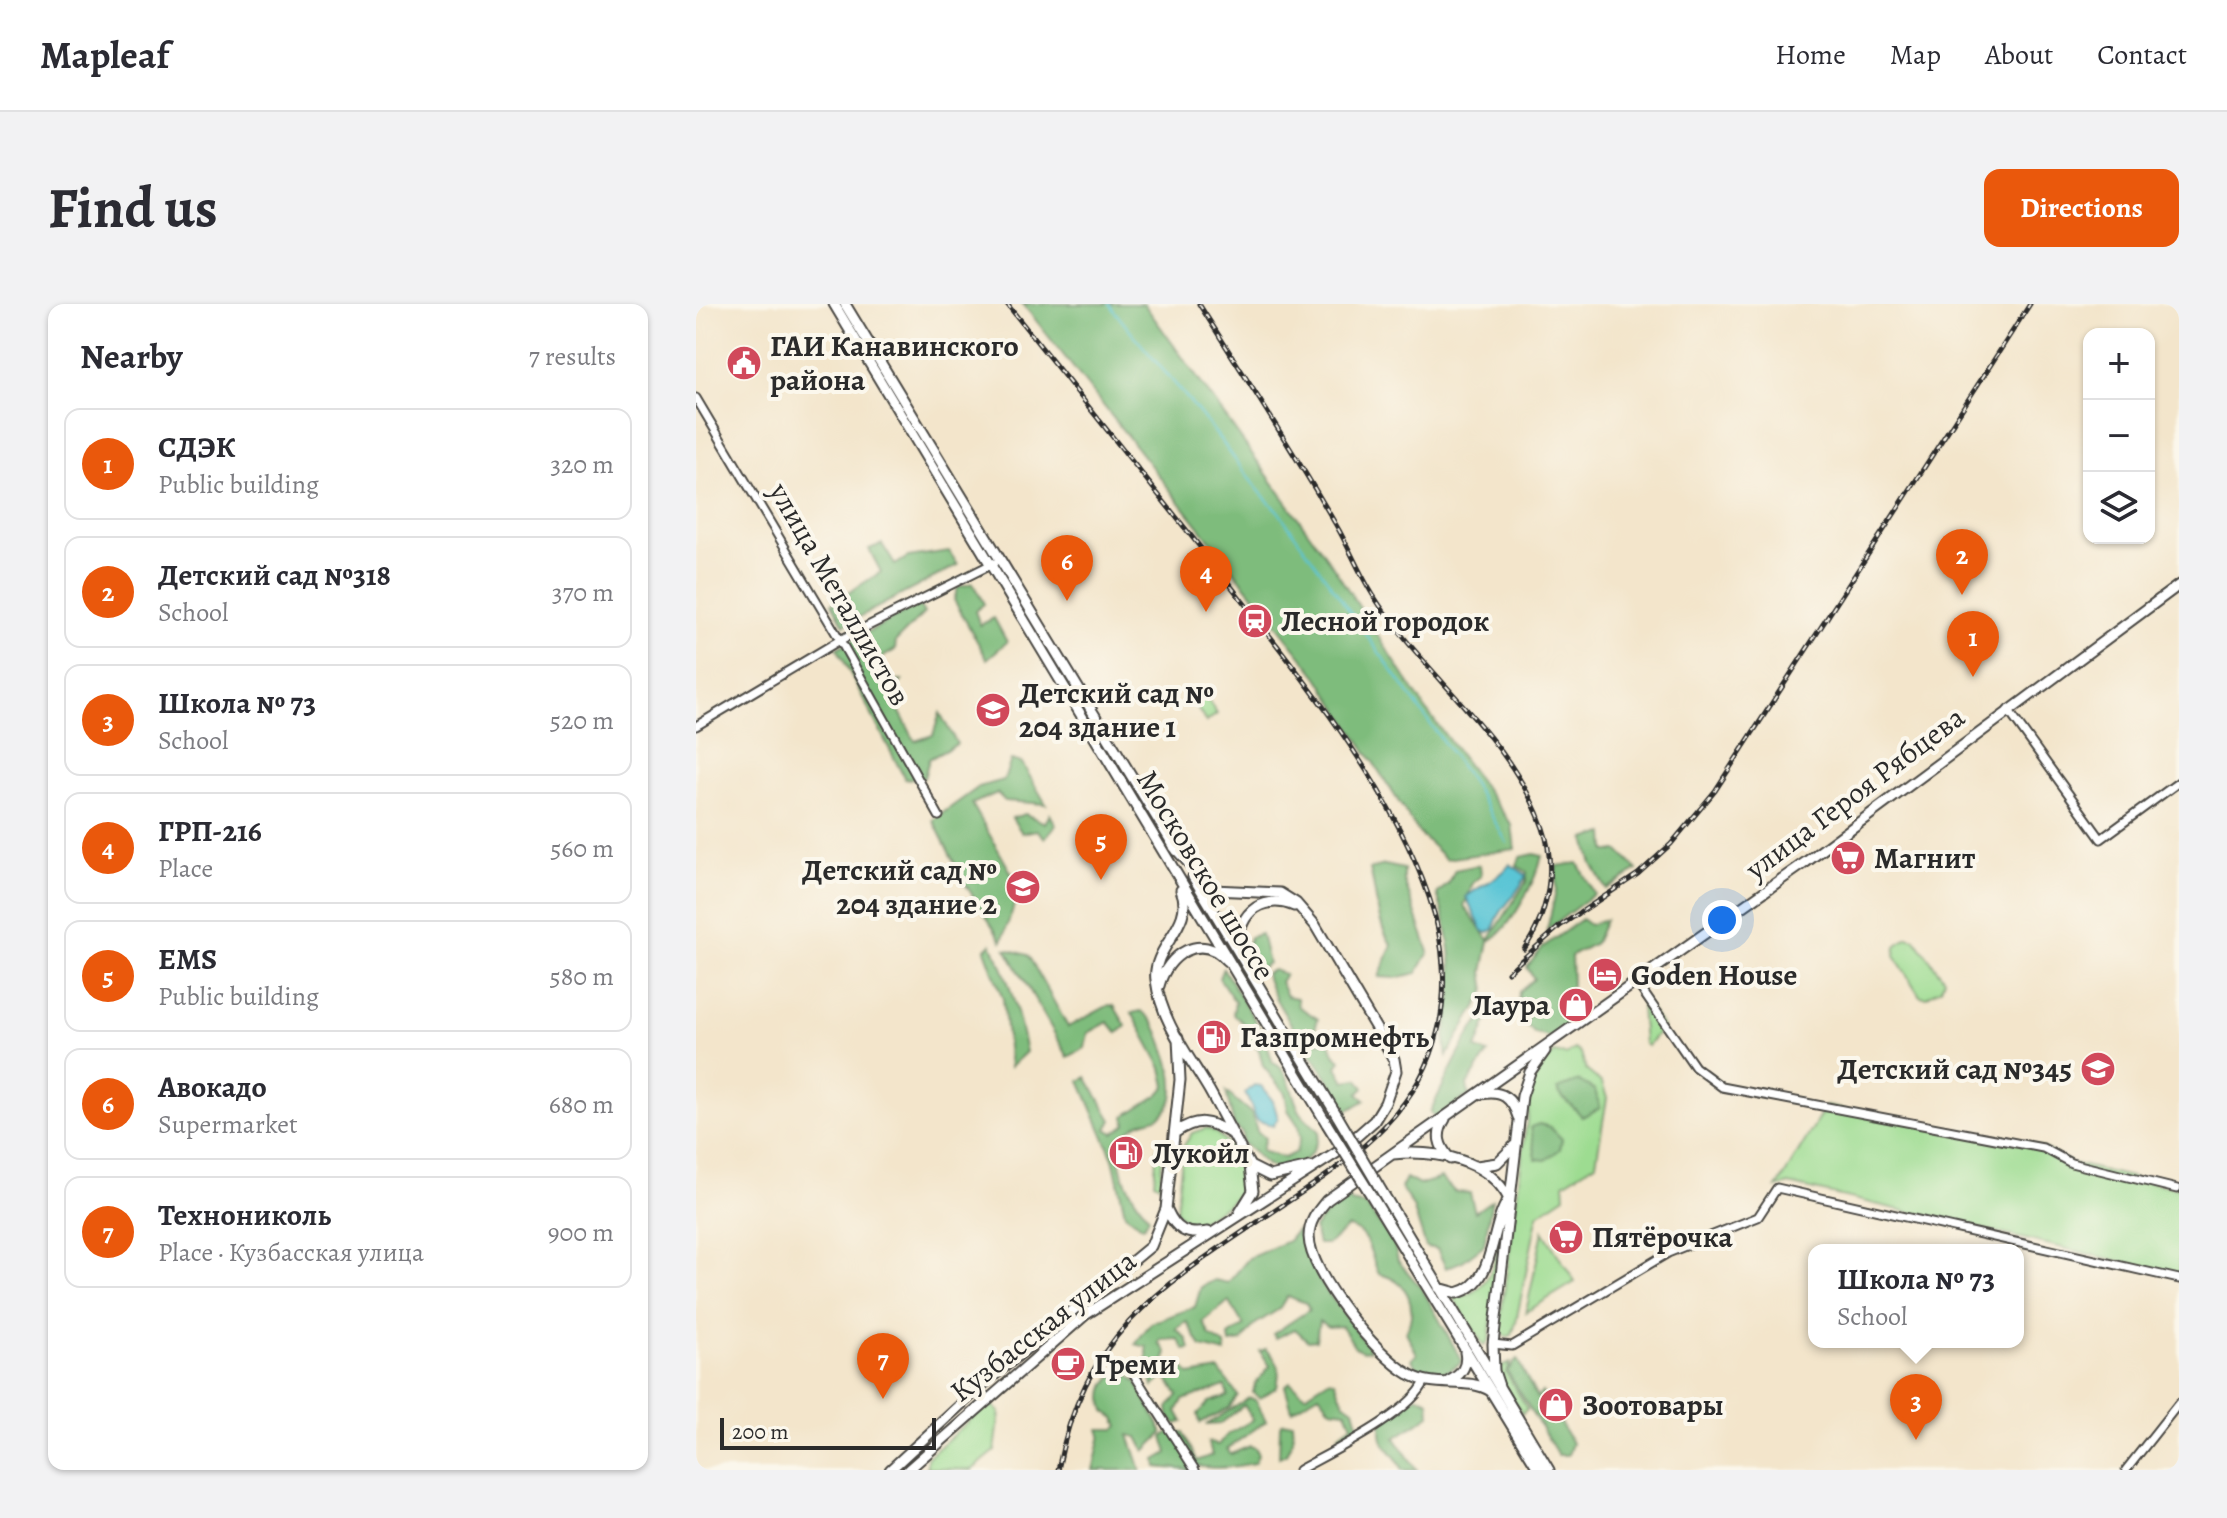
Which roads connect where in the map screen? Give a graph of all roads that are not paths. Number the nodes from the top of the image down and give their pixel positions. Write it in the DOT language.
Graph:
graph roads {
  1 [pos="834,304"];
  2 [pos="845,304"];
  3 [pos="696,398"];
  4 [pos="995,562"];
  5 [pos="2179,586"];
  6 [pos="840,640"];
  7 [pos="2008,710"];
  8 [pos="696,726"];
  9 [pos="2179,782"];
  10 [pos="939,816"];
  11 [pos="1174,847"];
  12 [pos="1164,853"];
  13 [pos="1301,909"];
  14 [pos="1250,972"];
  15 [pos="1239,977"];
  16 [pos="1637,983"];
  17 [pos="1159,990"];
  18 [pos="1178,1038"];
  19 [pos="1552,1043"];
  20 [pos="1475,1096"];
  21 [pos="1447,1116"];
  22 [pos="1519,1120"];
  23 [pos="1176,1132"];
  24 [pos="1232,1134"];
  25 [pos="1516,1142"];
  26 [pos="1393,1154"];
  27 [pos="1451,1159"];
  28 [pos="1317,1165"];
  29 [pos="1250,1166"];
  30 [pos="1477,1166"];
  31 [pos="2177,1189"];
  32 [pos="1509,1199"];
  33 [pos="1166,1209"];
  34 [pos="1236,1218"];
  35 [pos="1215,1231"];
  36 [pos="2179,1279"];
  37 [pos="1439,1288"];
  38 [pos="1460,1339"];
  39 [pos="1493,1344"];
  40 [pos="1130,1368"];
  41 [pos="1425,1381"];
  42 [pos="1446,1383"];
  43 [pos="1495,1389"];
  44 [pos="2179,1403"];
  45 [pos="890,1470"];
  46 [pos="908,1470"];
  47 [pos="1195,1470"];
  48 [pos="1299,1470"];
  49 [pos="1539,1470"];
  50 [pos="1549,1470"];
  51 [pos="2126,1470"];
  1 -- 4 [label="main road, Московское шоссе"];
  2 -- 4 [label="main road, Московское шоссе"];
  3 -- 6 [label="street, улица Металлистов"];
  4 -- 6 [label="street"];
  4 -- 11 [label="main road, Московское шоссе"];
  4 -- 12 [label="main road, Московское шоссе"];
  5 -- 7 [label="main road, улица Героя Рябцева"];
  6 -- 8 [label="street"];
  6 -- 10 [label="street, улица Металлистов"];
  7 -- 9 [label="street"];
  7 -- 16 [label="main road, улица Героя Рябцева"];
  11 -- 13 [label="main road"];
  11 -- 14 [label="main road, Московское шоссе"];
  12 -- 15 [label="main road, Московское шоссе"];
  12 -- 17 [label="main road"];
  13 -- 14 [label="main road"];
  13 -- 28 [label="main road"];
  14 -- 37 [label="main road, Московское шоссе, bridge"];
  15 -- 17 [label="main road"];
  15 -- 38 [label="main road, Московское шоссе, bridge"];
  16 -- 19 [label="main road, улица Героя Рябцева"];
  16 -- 31 [label="street"];
  17 -- 18 [label="main road"];
  18 -- 23 [label="main road"];
  18 -- 24 [label="main road"];
  19 -- 20 [label="main road, улица Героя Рябцева"];
  19 -- 22 [label="main road"];
  20 -- 21 [label="main road"];
  20 -- 22 [label="main road"];
  21 -- 26 [label="main road"];
  21 -- 27 [label="main road"];
  22 -- 25 [label="main road"];
  23 -- 24 [label="main road"];
  23 -- 33 [label="main road"];
  24 -- 29 [label="main road"];
  25 -- 30 [label="main road"];
  25 -- 32 [label="main road"];
  26 -- 27 [label="main road"];
  26 -- 41 [label="main road"];
  27 -- 30 [label="main road"];
  28 -- 29 [label="main road"];
  28 -- 34 [label="main road"];
  29 -- 34 [label="main road"];
  30 -- 32 [label="main road"];
  32 -- 37 [label="main road"];
  32 -- 39 [label="main road"];
  33 -- 35 [label="main road"];
  33 -- 45 [label="main road, Кузбасская улица"];
  34 -- 35 [label="main road"];
  35 -- 46 [label="main road, Кузбасская улица"];
  36 -- 39 [label="street"];
  37 -- 43 [label="main road, Московское шоссе"];
  38 -- 42 [label="main road"];
  38 -- 43 [label="main road, Московское шоссе"];
  39 -- 43 [label="main road"];
  40 -- 47 [label="street"];
  41 -- 42 [label="main road"];
  41 -- 48 [label="street"];
  42 -- 43 [label="main road"];
  43 -- 49 [label="main road, Московское шоссе"];
  43 -- 50 [label="main road, Московское шоссе"];
  44 -- 51 [label="street"];
}
